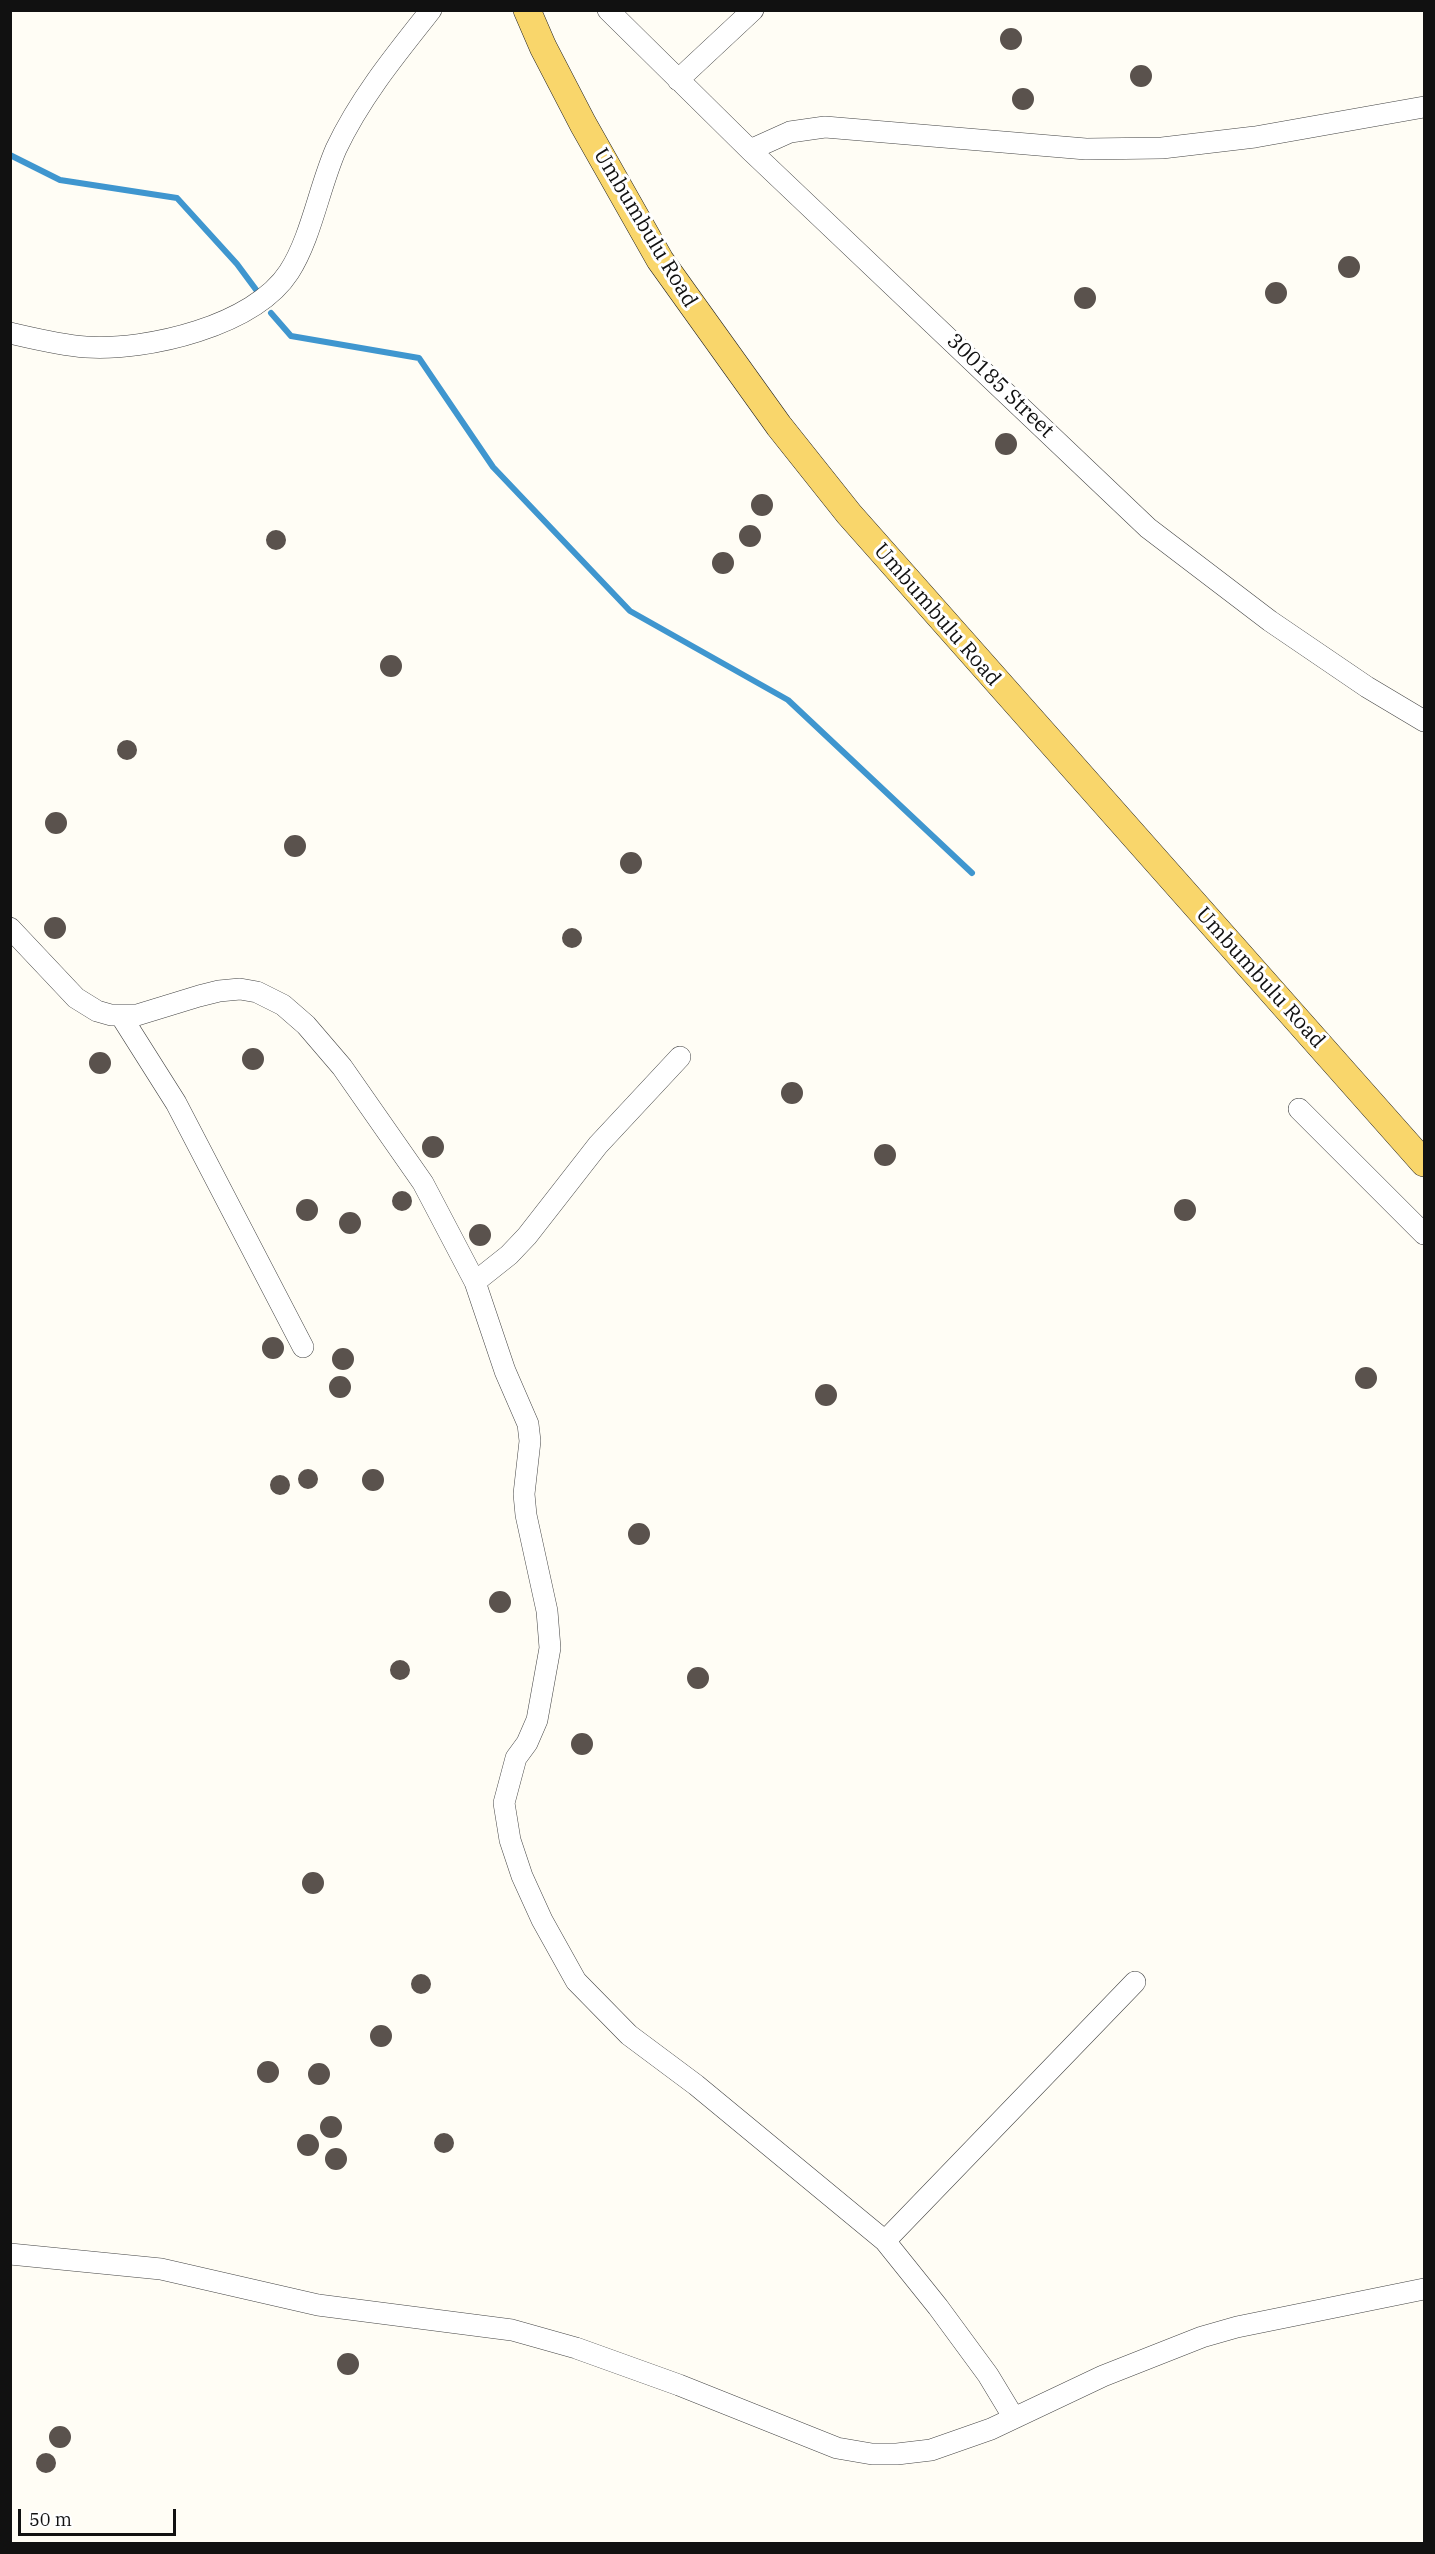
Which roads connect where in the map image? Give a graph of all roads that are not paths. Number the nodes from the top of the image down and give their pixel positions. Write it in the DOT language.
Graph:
graph roads {
  1 [pos="431,10"];
  2 [pos="527,10"];
  3 [pos="608,10"];
  4 [pos="753,10"];
  5 [pos="678,80"];
  6 [pos="1425,107"];
  7 [pos="750,150"];
  8 [pos="10,333"];
  9 [pos="1425,721"];
  10 [pos="10,928"];
  11 [pos="121,1016"];
  12 [pos="680,1057"];
  13 [pos="1299,1108"];
  14 [pos="1425,1163"];
  15 [pos="1425,1234"];
  16 [pos="476,1282"];
  17 [pos="303,1347"];
  18 [pos="1135,1982"];
  19 [pos="885,2241"];
  20 [pos="10,2254"];
  21 [pos="1425,2289"];
  22 [pos="1014,2418"];
  1 -- 8 [label="street"];
  2 -- 14 [label="main road, Umbumbulu Road"];
  3 -- 5 [label="street, 300185 Street"];
  4 -- 5 [label="street"];
  5 -- 7 [label="street, 300185 Street"];
  6 -- 7 [label="street"];
  7 -- 9 [label="street, 300185 Street"];
  10 -- 11 [label="street"];
  11 -- 16 [label="street"];
  11 -- 17 [label="street"];
  12 -- 16 [label="street"];
  13 -- 15 [label="street"];
  16 -- 19 [label="street"];
  18 -- 19 [label="street"];
  19 -- 22 [label="street"];
  20 -- 22 [label="street"];
  21 -- 22 [label="street"];
}
